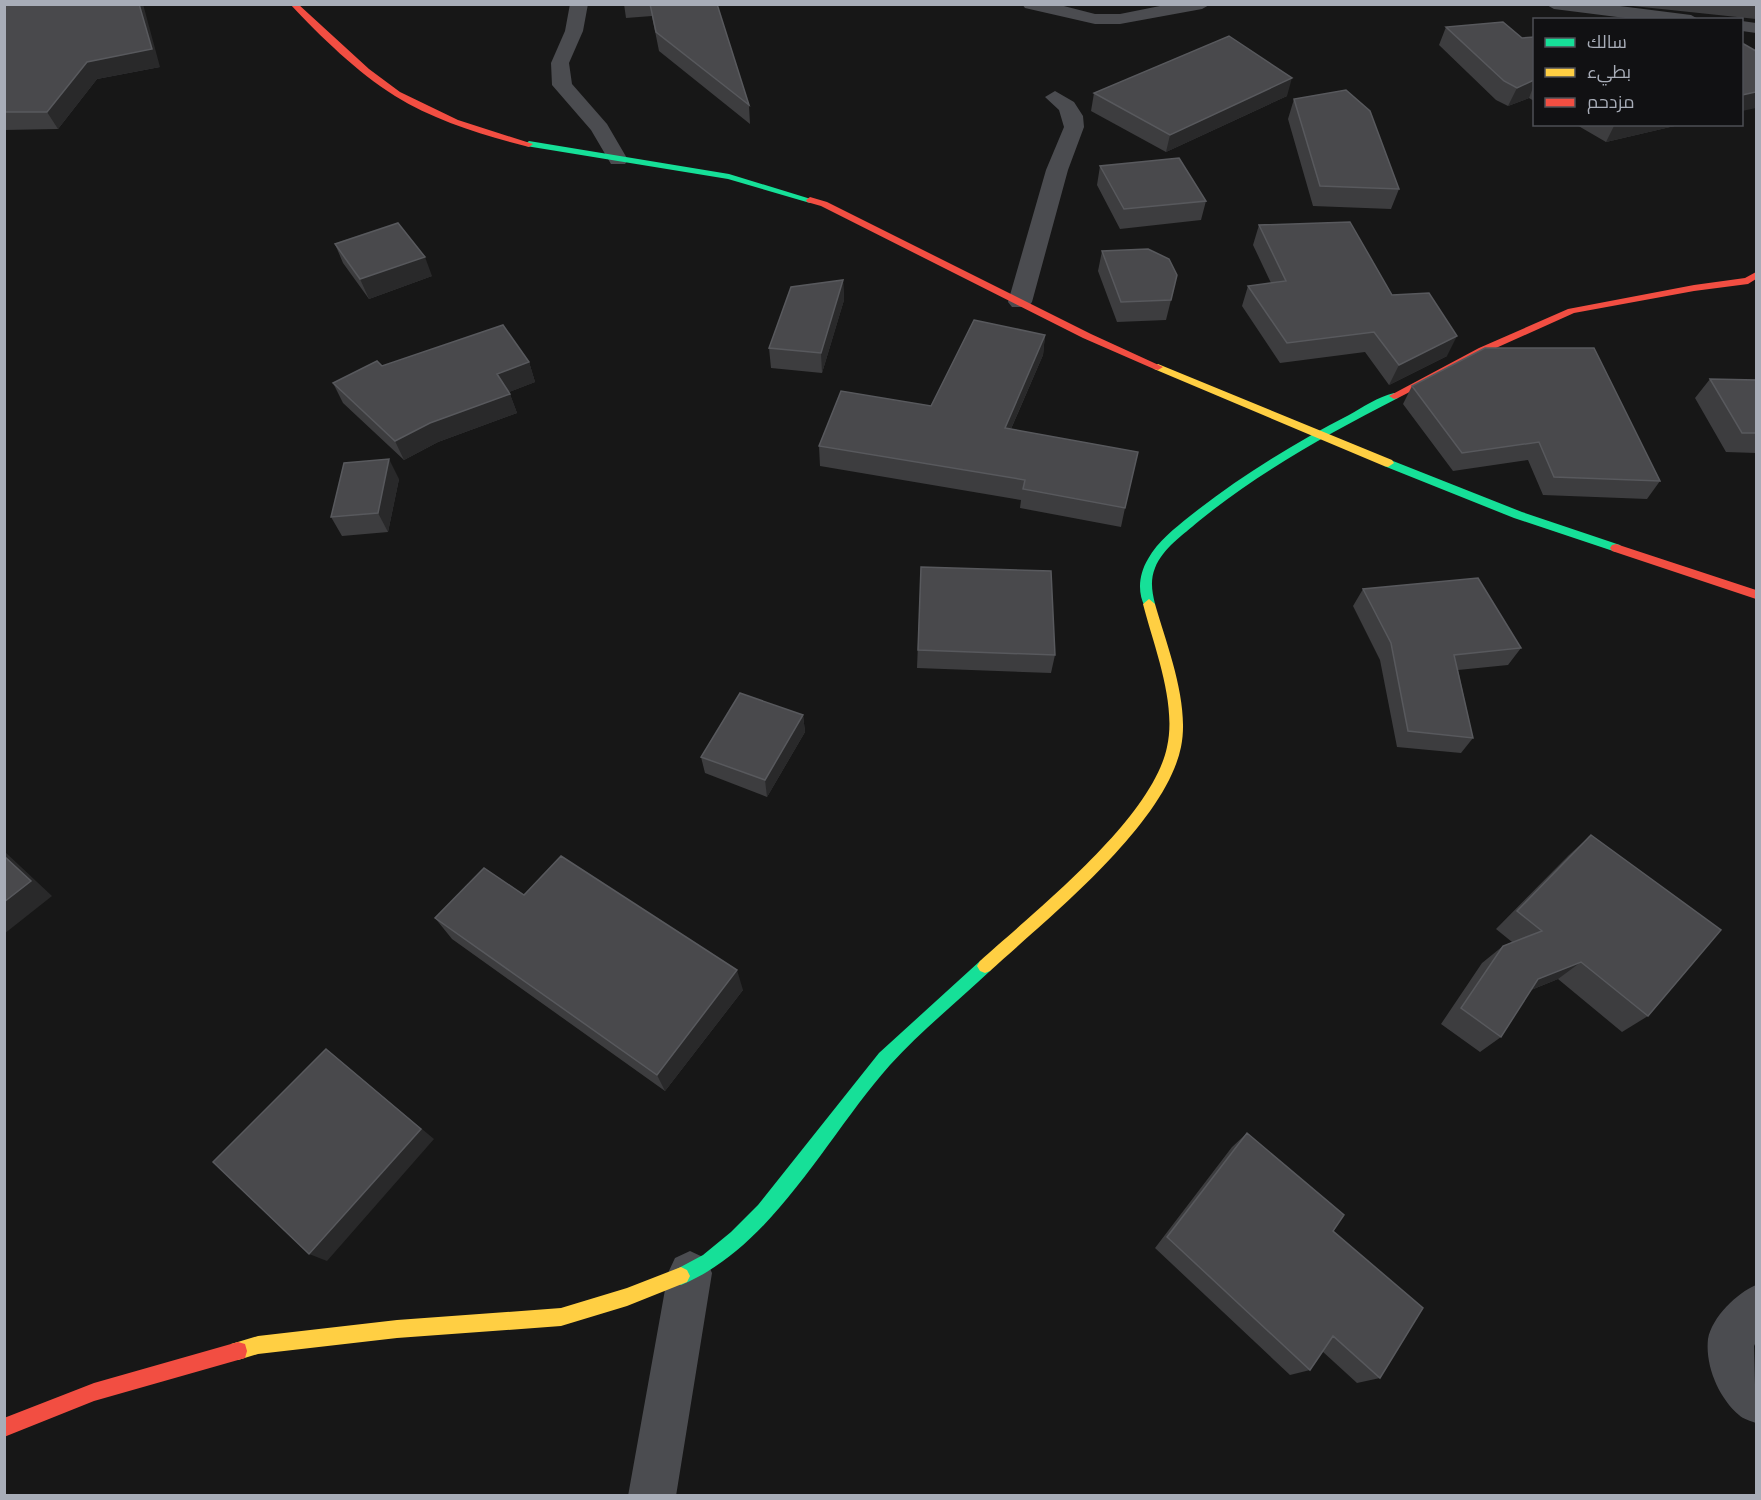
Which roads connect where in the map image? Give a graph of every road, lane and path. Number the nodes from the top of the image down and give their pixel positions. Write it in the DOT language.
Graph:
graph roads {
  1 [pos="293,4"];
  2 [pos="1031,4"];
  3 [pos="1202,4"];
  4 [pos="1554,4"];
  5 [pos="585,5"];
  6 [pos="1674,18"];
  7 [pos="1055,97"];
  8 [pos="618,160"];
  9 [pos="1756,275"];
  10 [pos="1020,302"];
  11 [pos="1317,435"];
  12 [pos="1756,595"];
  13 [pos="690,1273"];
  14 [pos="1756,1307"];
  15 [pos="1756,1400"];
  16 [pos="4,1428"];
  17 [pos="652,1496"];
  1 -- 8 [label="street"];
  2 -- 3 [label="street"];
  4 -- 6 [label="street"];
  5 -- 8 [label="street"];
  7 -- 10 [label="street"];
  8 -- 10 [label="street"];
  9 -- 11 [label="street"];
  10 -- 11 [label="street"];
  11 -- 12 [label="street"];
  11 -- 13 [label="street"];
  13 -- 16 [label="street"];
  13 -- 17 [label="street"];
  14 -- 15 [label="street"];
}
